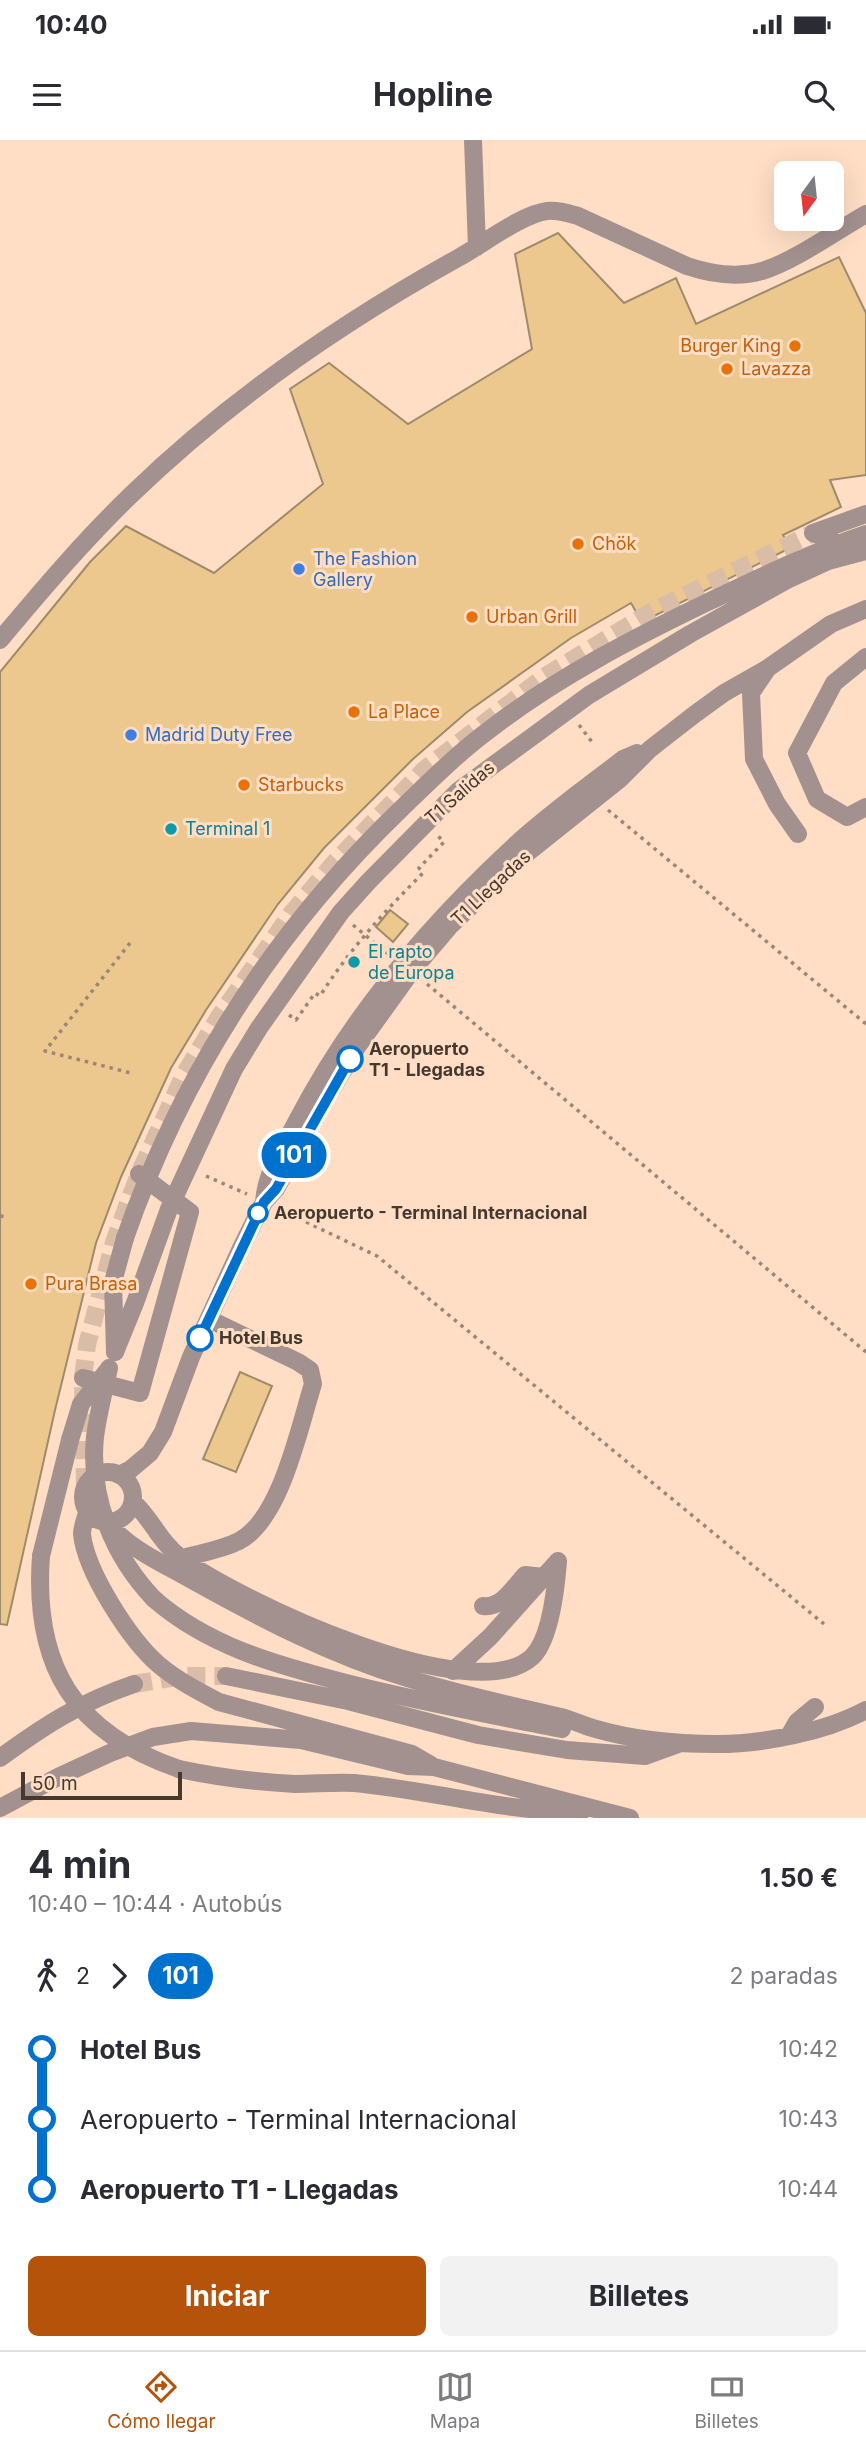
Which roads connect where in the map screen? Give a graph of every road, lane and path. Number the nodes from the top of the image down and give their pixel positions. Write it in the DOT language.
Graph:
graph roads {
  1 [pos="472,140"];
  2 [pos="866,214"];
  3 [pos="477,247"];
  4 [pos="866,514"];
  5 [pos="866,534"];
  6 [pos="866,553"];
  7 [pos="866,609"];
  8 [pos="0,640"];
  9 [pos="866,657"];
  10 [pos="768,668"];
  11 [pos="612,801"];
  12 [pos="866,807"];
  13 [pos="798,834"];
  14 [pos="430,844"];
  15 [pos="347,920"];
  16 [pos="365,935"];
  17 [pos="130,943"];
  18 [pos="405,968"];
  19 [pos="295,1006"];
  20 [pos="866,1024"];
  21 [pos="131,1073"];
  22 [pos="191,1173"];
  23 [pos="139,1174"];
  24 [pos="264,1202"];
  25 [pos="0,1216"];
  26 [pos="8,1217"];
  27 [pos="209,1319"];
  28 [pos="866,1352"];
  29 [pos="112,1360"];
  30 [pos="83,1378"];
  31 [pos="119,1475"];
  32 [pos="133,1502"];
  33 [pos="87,1513"];
  34 [pos="108,1523"];
  35 [pos="182,1559"];
  36 [pos="544,1577"];
  37 [pos="483,1606"];
  38 [pos="824,1624"];
  39 [pos="453,1671"];
  40 [pos="226,1676"];
  41 [pos="134,1684"];
  42 [pos="815,1707"];
  43 [pos="866,1710"];
  44 [pos="597,1729"];
  45 [pos="789,1735"];
  46 [pos="681,1742"];
  47 [pos="0,1758"];
  48 [pos="434,1767"];
  49 [pos="0,1808"];
  50 [pos="605,1812"];
  51 [pos="630,1818"];
  1 -- 3 [label="street"];
  2 -- 3 [label="street"];
  3 -- 8 [label="street"];
  4 -- 6 [label="street"];
  5 -- 29 [label="street, bridge"];
  6 -- 22 [label="street, T1 Salidas, bridge"];
  7 -- 10 [label="street, T1 Llegadas"];
  9 -- 12 [label="street"];
  10 -- 13 [label="street"];
  10 -- 18 [label="street, T1 Llegadas"];
  11 -- 20 [label="path"];
  14 -- 16 [label="path"];
  15 -- 16 [label="path"];
  16 -- 18 [label="path"];
  16 -- 19 [label="path"];
  17 -- 21 [label="path"];
  18 -- 24 [label="street, T1 Llegadas"];
  18 -- 28 [label="path"];
  22 -- 24 [label="path"];
  22 -- 29 [label="street, T1 Salidas, bridge"];
  23 -- 30 [label="street"];
  24 -- 27 [label="street, T1 Llegadas"];
  24 -- 38 [label="path"];
  25 -- 26 [label="path"];
  27 -- 31 [label="street, T1 Llegadas"];
  27 -- 35 [label="street"];
  29 -- 44 [label="street, bridge"];
  29 -- 50 [label="street, bridge"];
  31 -- 32 [label="street"];
  31 -- 33 [label="street"];
  32 -- 34 [label="street"];
  32 -- 35 [label="street"];
  33 -- 34 [label="street"];
  33 -- 48 [label="street"];
  34 -- 44 [label="street"];
  35 -- 39 [label="street"];
  36 -- 37 [label="street"];
  36 -- 39 [label="street"];
  36 -- 39 [label="street"];
  40 -- 46 [label="street"];
  41 -- 47 [label="street"];
  42 -- 45 [label="street"];
  43 -- 45 [label="street"];
  44 -- 46 [label="street"];
  45 -- 46 [label="street"];
  48 -- 49 [label="street"];
  48 -- 50 [label="street"];
  50 -- 51 [label="street"];
}
